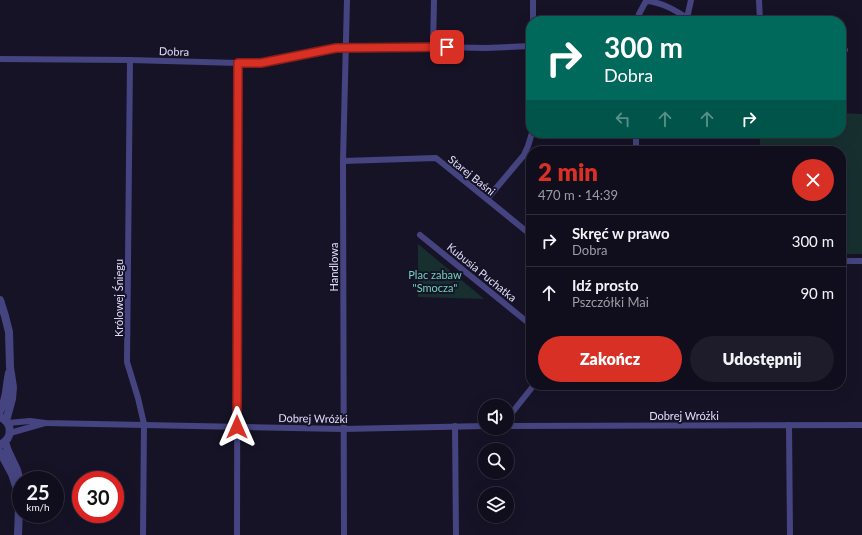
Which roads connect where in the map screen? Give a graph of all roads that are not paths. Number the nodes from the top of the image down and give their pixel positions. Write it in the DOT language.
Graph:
graph roads {
  1 [pos="347,0"];
  2 [pos="434,0"];
  3 [pos="534,0"];
  4 [pos="646,0"];
  5 [pos="691,0"];
  6 [pos="759,0"];
  7 [pos="533,16"];
  8 [pos="638,16"];
  9 [pos="683,16"];
  10 [pos="689,16"];
  11 [pos="760,16"];
  12 [pos="433,46"];
  13 [pos="526,46"];
  14 [pos="346,48"];
  15 [pos="0,59"];
  16 [pos="130,60"];
  17 [pos="238,63"];
  18 [pos="526,150"];
  19 [pos="343,161"];
  20 [pos="487,199"];
  21 [pos="526,231"];
  22 [pos="420,236"];
  23 [pos="846,261"];
  24 [pos="862,261"];
  25 [pos="0,300"];
  26 [pos="526,321"];
  27 [pos="10,366"];
  28 [pos="530,390"];
  29 [pos="514,410"];
  30 [pos="0,411"];
  31 [pos="4,420"];
  32 [pos="45,423"];
  33 [pos="144,424"];
  34 [pos="789,425"];
  35 [pos="862,425"];
  36 [pos="455,426"];
  37 [pos="478,426"];
  38 [pos="514,426"];
  39 [pos="237,427"];
  40 [pos="343,429"];
  41 [pos="10,433"];
  42 [pos="3,443"];
  43 [pos="0,452"];
  44 [pos="16,471"];
  45 [pos="12,474"];
  46 [pos="18,523"];
  47 [pos="18,535"];
  48 [pos="143,535"];
  49 [pos="237,535"];
  50 [pos="344,535"];
  51 [pos="456,535"];
  52 [pos="790,535"];
  1 -- 14 [label="street, Handlowa"];
  2 -- 12 [label="street"];
  3 -- 7 [label="street"];
  4 -- 8 [label="street"];
  4 -- 9 [label="street"];
  5 -- 10 [label="street"];
  6 -- 11 [label="street"];
  12 -- 13 [label="street, Dobra"];
  12 -- 14 [label="street, Dobra"];
  14 -- 17 [label="street, Dobra"];
  14 -- 19 [label="street, Handlowa"];
  15 -- 16 [label="street, Dobra"];
  16 -- 17 [label="street, Dobra"];
  16 -- 33 [label="street, Królowej Śniegu"];
  17 -- 39 [label="street"];
  18 -- 20 [label="street"];
  19 -- 20 [label="street, Starej Baśni"];
  19 -- 40 [label="street, Handlowa"];
  20 -- 21 [label="street, Starej Baśni"];
  22 -- 26 [label="street, Kubusia Puchatka"];
  23 -- 24 [label="street"];
  25 -- 27 [label="street"];
  27 -- 30 [label="street"];
  27 -- 31 [label="street"];
  28 -- 29 [label="street"];
  31 -- 32 [label="street, Dobrej Wróżki"];
  31 -- 41 [label="street"];
  32 -- 33 [label="street, Dobrej Wróżki"];
  32 -- 41 [label="street, Dobrej Wróżki"];
  33 -- 39 [label="street, Dobrej Wróżki"];
  33 -- 48 [label="street, Królowej Śniegu"];
  34 -- 35 [label="street, Dobrej Wróżki"];
  34 -- 38 [label="street, Dobrej Wróżki"];
  34 -- 52 [label="street"];
  36 -- 37 [label="street, Dobrej Wróżki"];
  36 -- 40 [label="street, Dobrej Wróżki"];
  36 -- 51 [label="street"];
  39 -- 40 [label="street, Dobrej Wróżki"];
  39 -- 49 [label="street"];
  40 -- 50 [label="street, Handlowa"];
  41 -- 42 [label="street"];
  42 -- 44 [label="street"];
  43 -- 45 [label="street"];
  46 -- 47 [label="street"];
}
